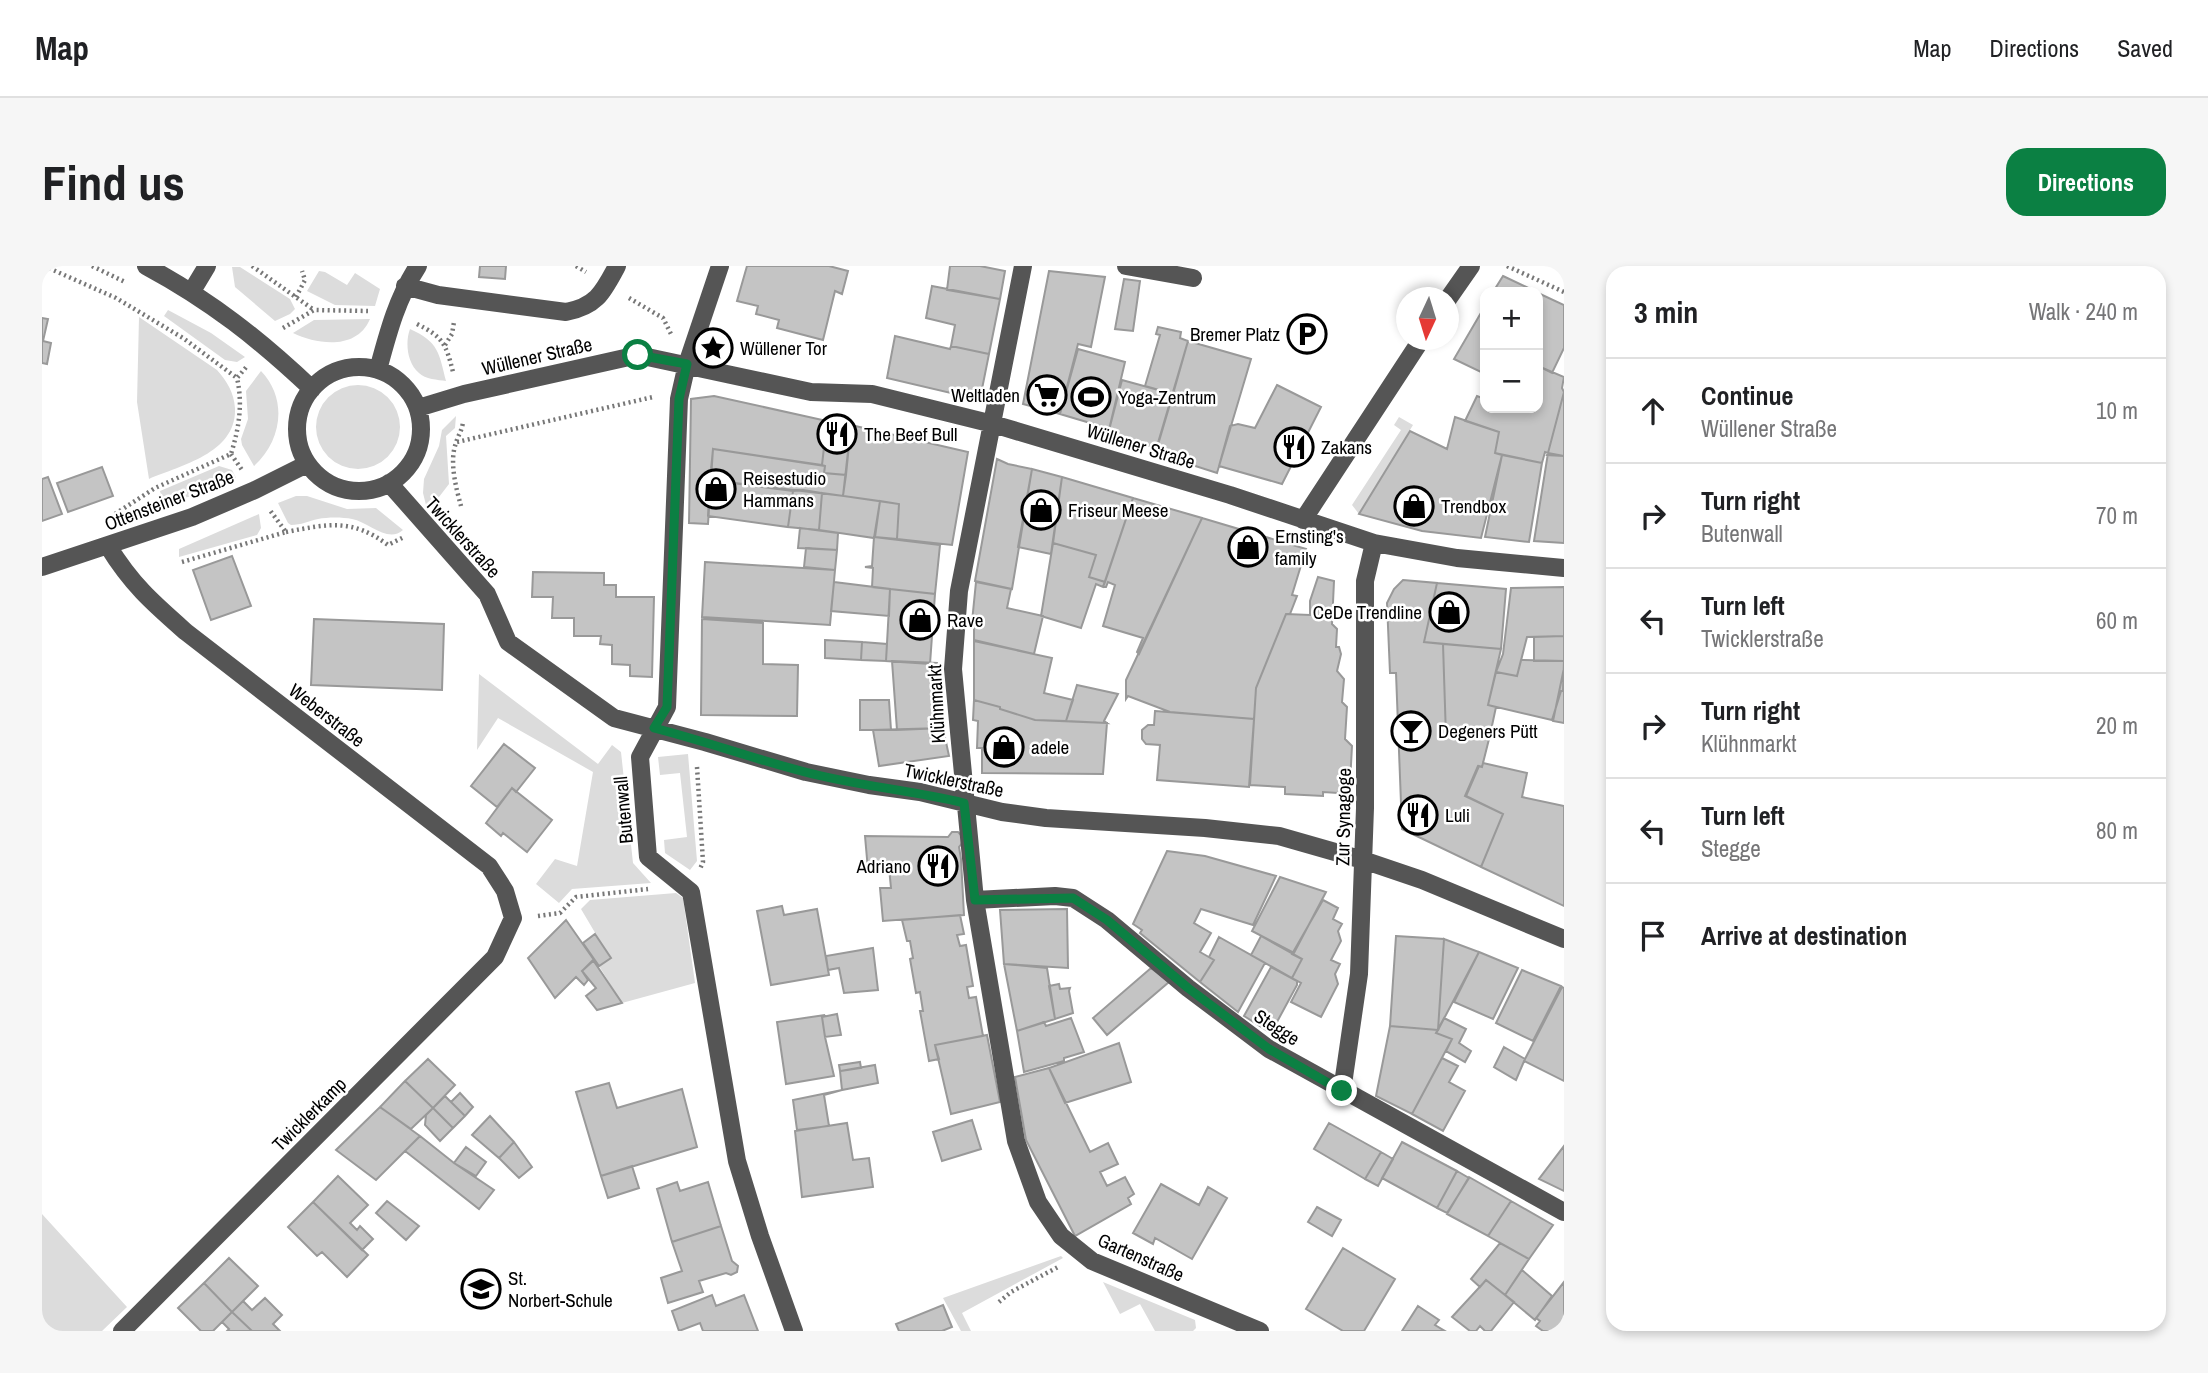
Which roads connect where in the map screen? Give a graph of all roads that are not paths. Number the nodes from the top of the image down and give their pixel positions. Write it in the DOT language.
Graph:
graph roads {
  1 [pos="146,266"];
  2 [pos="207,266"];
  3 [pos="418,266"];
  4 [pos="617,266"];
  5 [pos="720,266"];
  6 [pos="1023,266"];
  7 [pos="1126,266"];
  8 [pos="1471,266"];
  9 [pos="1193,278"];
  10 [pos="405,286"];
  11 [pos="1456,287"];
  12 [pos="192,291"];
  13 [pos="1414,350"];
  14 [pos="687,364"];
  15 [pos="378,370"];
  16 [pos="312,388"];
  17 [pos="418,408"];
  18 [pos="993,424"];
  19 [pos="307,464"];
  20 [pos="389,483"];
  21 [pos="1303,520"];
  22 [pos="1374,543"];
  23 [pos="108,546"];
  24 [pos="42,567"];
  25 [pos="1564,568"];
  26 [pos="654,728"];
  27 [pos="964,803"];
  28 [pos="1363,860"];
  29 [pos="975,900"];
  30 [pos="513,919"];
  31 [pos="1564,939"];
  32 [pos="1003,1067"];
  33 [pos="1342,1091"];
  34 [pos="1564,1212"];
  35 [pos="122,1331"];
  36 [pos="794,1331"];
  37 [pos="1260,1331"];
  1 -- 12 [label="street"];
  2 -- 12 [label="street"];
  3 -- 10 [label="street"];
  4 -- 10 [label="street"];
  5 -- 14 [label="street, Butenwall"];
  6 -- 18 [label="street, Klühnmarkt"];
  7 -- 9 [label="street"];
  8 -- 11 [label="street"];
  10 -- 15 [label="street"];
  12 -- 16 [label="street"];
  13 -- 21 [label="street"];
  14 -- 17 [label="street, Wüllener Straße"];
  14 -- 18 [label="street, Wüllener Straße"];
  14 -- 26 [label="street, Butenwall"];
  15 -- 16 [label="street"];
  15 -- 17 [label="street"];
  16 -- 19 [label="street"];
  17 -- 20 [label="street"];
  18 -- 21 [label="street, Wüllener Straße"];
  18 -- 27 [label="street, Klühnmarkt"];
  19 -- 20 [label="street"];
  19 -- 23 [label="street, Ottensteiner Straße"];
  20 -- 26 [label="street, Twicklerstraße"];
  21 -- 22 [label="street, Wüllener Straße"];
  22 -- 25 [label="street, Wüllener Straße"];
  22 -- 28 [label="street, Zur Synagoge"];
  23 -- 24 [label="street, Ottensteiner Straße"];
  23 -- 30 [label="street, Weberstraße"];
  26 -- 27 [label="street, Twicklerstraße"];
  26 -- 36 [label="street, Butenwall"];
  27 -- 28 [label="street, Twicklerstraße"];
  27 -- 29 [label="street, Klühnmarkt"];
  28 -- 31 [label="street, Twicklerstraße"];
  28 -- 33 [label="street, Zur Synagoge"];
  29 -- 32 [label="street, Klühnmarkt"];
  29 -- 33 [label="street, Stegge"];
  30 -- 35 [label="street, Twicklerkamp"];
  32 -- 37 [label="street, Gartenstraße"];
  33 -- 34 [label="street, Stegge"];
}
